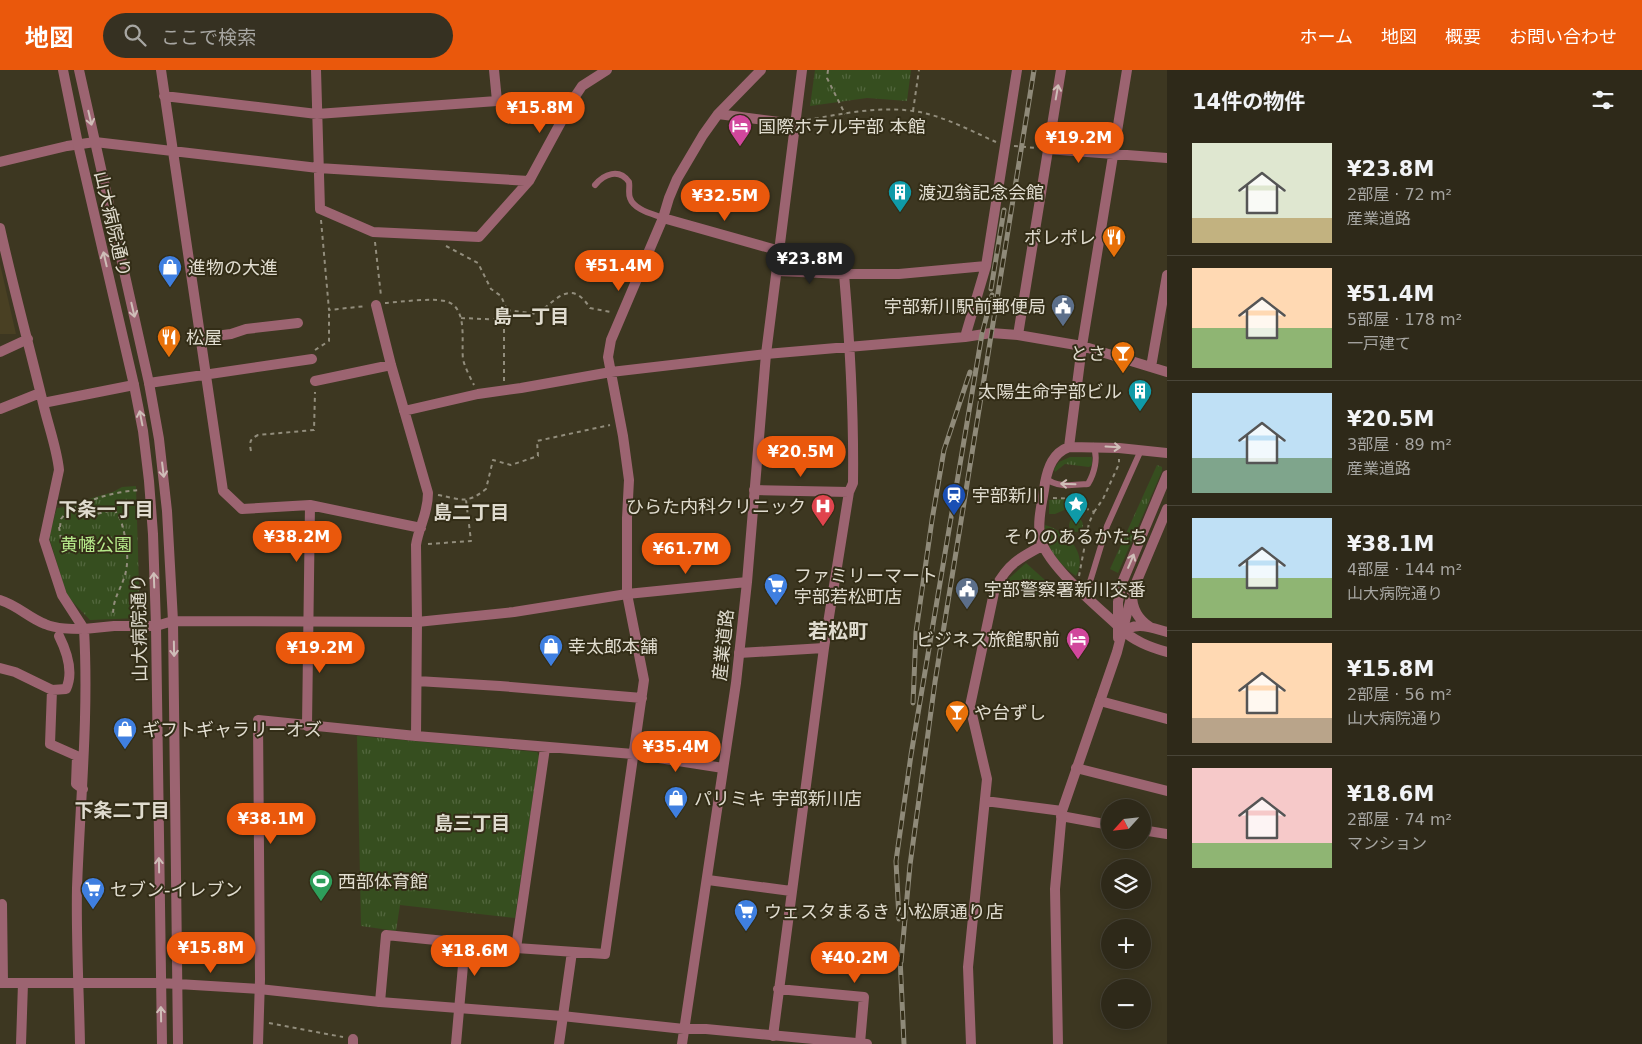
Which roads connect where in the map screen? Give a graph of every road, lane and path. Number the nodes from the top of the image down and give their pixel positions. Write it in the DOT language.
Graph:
graph roads {
  1 [pos="63,70"];
  2 [pos="79,70"];
  3 [pos="161,70"];
  4 [pos="316,70"];
  5 [pos="494,70"];
  6 [pos="608,70"];
  7 [pos="761,70"];
  8 [pos="802,70"];
  9 [pos="828,70"];
  10 [pos="919,70"];
  11 [pos="1017,70"];
  12 [pos="1060,70"];
  13 [pos="1127,70"];
  14 [pos="164,96"];
  15 [pos="574,98"];
  16 [pos="498,101"];
  17 [pos="913,111"];
  18 [pos="317,114"];
  19 [pos="718,114"];
  20 [pos="846,114"];
  21 [pos="806,120"];
  22 [pos="795,124"];
  23 [pos="95,142"];
  24 [pos="78,144"];
  25 [pos="1004,145"];
  26 [pos="1047,149"];
  27 [pos="172,152"];
  28 [pos="1114,154"];
  29 [pos="1167,158"];
  30 [pos="0,162"];
  31 [pos="318,168"];
  32 [pos="529,181"];
  33 [pos="595,185"];
  34 [pos="320,209"];
  35 [pos="663,218"];
  36 [pos="0,228"];
  37 [pos="374,232"];
  38 [pos="435,235"];
  39 [pos="780,251"];
  40 [pos="986,266"];
  41 [pos="777,271"];
  42 [pos="844,274"];
  43 [pos="1167,275"];
  44 [pos="376,305"];
  45 [pos="329,310"];
  46 [pos="507,310"];
  47 [pos="623,314"];
  48 [pos="461,318"];
  49 [pos="504,320"];
  50 [pos="298,323"];
  51 [pos="1018,335"];
  52 [pos="965,337"];
  53 [pos="200,338"];
  54 [pos="28,339"];
  55 [pos="1082,346"];
  56 [pos="851,347"];
  57 [pos="0,352"];
  58 [pos="766,354"];
  59 [pos="312,359"];
  60 [pos="390,365"];
  61 [pos="1151,367"];
  62 [pos="611,372"];
  63 [pos="1167,372"];
  64 [pos="205,375"];
  65 [pos="314,381"];
  66 [pos="150,383"];
  67 [pos="134,385"];
  68 [pos="504,391"];
  69 [pos="478,394"];
  70 [pos="41,398"];
  71 [pos="0,409"];
  72 [pos="404,411"];
  73 [pos="620,423"];
  74 [pos="1093,446"];
  75 [pos="1069,447"];
  76 [pos="1141,450"];
  77 [pos="251,451"];
  78 [pos="1167,453"];
  79 [pos="1119,454"];
  80 [pos="1167,475"];
  81 [pos="1046,478"];
  82 [pos="139,490"];
  83 [pos="754,490"];
  84 [pos="428,492"];
  85 [pos="849,492"];
  86 [pos="1048,497"];
  87 [pos="466,500"];
  88 [pos="310,505"];
  89 [pos="81,508"];
  90 [pos="1167,509"];
  91 [pos="1094,512"];
  92 [pos="60,527"];
  93 [pos="421,528"];
  94 [pos="45,532"];
  95 [pos="73,544"];
  96 [pos="416,545"];
  97 [pos="1042,546"];
  98 [pos="1079,576"];
  99 [pos="747,582"];
  100 [pos="1133,589"];
  101 [pos="627,594"];
  102 [pos="1086,595"];
  103 [pos="0,600"];
  104 [pos="1097,606"];
  105 [pos="1118,606"];
  106 [pos="308,621"];
  107 [pos="173,622"];
  108 [pos="417,622"];
  109 [pos="114,626"];
  110 [pos="156,626"];
  111 [pos="1153,628"];
  112 [pos="84,629"];
  113 [pos="1120,632"];
  114 [pos="1167,632"];
  115 [pos="60,636"];
  116 [pos="1148,647"];
  117 [pos="824,648"];
  118 [pos="1118,652"];
  119 [pos="1167,652"];
  120 [pos="739,653"];
  121 [pos="0,668"];
  122 [pos="417,681"];
  123 [pos="52,690"];
  124 [pos="642,698"];
  125 [pos="1100,701"];
  126 [pos="1167,719"];
  127 [pos="307,726"];
  128 [pos="416,736"];
  129 [pos="545,748"];
  130 [pos="634,754"];
  131 [pos="723,768"];
  132 [pos="1076,768"];
  133 [pos="83,789"];
  134 [pos="1167,791"];
  135 [pos="984,801"];
  136 [pos="1062,813"];
  137 [pos="1101,823"];
  138 [pos="1151,831"];
  139 [pos="1167,834"];
  140 [pos="708,880"];
  141 [pos="791,891"];
  142 [pos="2,904"];
  143 [pos="466,943"];
  144 [pos="516,948"];
  145 [pos="572,952"];
  146 [pos="2,983"];
  147 [pos="23,983"];
  148 [pos="161,983"];
  149 [pos="79,984"];
  150 [pos="177,984"];
  151 [pos="259,989"];
  152 [pos="778,989"];
  153 [pos="380,1002"];
  154 [pos="460,1008"];
  155 [pos="562,1016"];
  156 [pos="258,1021"];
  157 [pos="684,1029"];
  158 [pos="773,1040"];
  159 [pos="353,1041"];
  160 [pos="826,1042"];
  161 [pos="21,1044"];
  162 [pos="80,1044"];
  163 [pos="162,1044"];
  164 [pos="178,1044"];
  165 [pos="258,1044"];
  166 [pos="456,1044"];
  167 [pos="559,1044"];
  168 [pos="682,1044"];
  169 [pos="863,1044"];
  170 [pos="971,1044"];
  171 [pos="1058,1044"];
  1 -- 24 [label="street, 山大病院通り"];
  2 -- 23 [label="street, 山大病院通り, one-way"];
  3 -- 14 [label="street"];
  4 -- 18 [label="street"];
  5 -- 16 [label="street"];
  6 -- 15 [label="street"];
  7 -- 19 [label="street"];
  8 -- 22 [label="street, 産業道路"];
  9 -- 20 [label="path"];
  10 -- 17 [label="path"];
  11 -- 25 [label="street"];
  26 -- 12 [label="street, one-way"];
  13 -- 28 [label="street"];
  14 -- 18 [label="street"];
  14 -- 27 [label="street"];
  15 -- 16 [label="street"];
  15 -- 32 [label="street"];
  16 -- 18 [label="street"];
  17 -- 20 [label="path"];
  17 -- 25 [label="path"];
  18 -- 31 [label="street"];
  19 -- 22 [label="street"];
  19 -- 35 [label="street"];
  20 -- 21 [label="path"];
  22 -- 39 [label="street, 産業道路"];
  23 -- 24 [label="street"];
  23 -- 27 [label="street"];
  23 -- 66 [label="street, 山大病院通り, one-way"];
  24 -- 30 [label="street"];
  67 -- 24 [label="street, 山大病院通り, one-way"];
  25 -- 26 [label="path"];
  25 -- 40 [label="street"];
  26 -- 28 [label="street"];
  26 -- 51 [label="street"];
  27 -- 31 [label="street"];
  27 -- 53 [label="street"];
  28 -- 29 [label="street"];
  28 -- 55 [label="street"];
  31 -- 32 [label="street"];
  31 -- 34 [label="street"];
  32 -- 38 [label="street"];
  33 -- 35 [label="lane"];
  34 -- 37 [label="street"];
  34 -- 45 [label="path"];
  35 -- 39 [label="street"];
  35 -- 47 [label="street"];
  36 -- 54 [label="street"];
  37 -- 38 [label="street"];
  37 -- 48 [label="path"];
  38 -- 46 [label="path"];
  39 -- 41 [label="street, 産業道路"];
  40 -- 42 [label="street"];
  40 -- 52 [label="street"];
  41 -- 42 [label="street"];
  41 -- 58 [label="street, 産業道路"];
  42 -- 56 [label="street"];
  43 -- 61 [label="street"];
  44 -- 45 [label="path"];
  44 -- 60 [label="street"];
  45 -- 59 [label="path"];
  46 -- 47 [label="path"];
  46 -- 49 [label="path"];
  47 -- 62 [label="street"];
  48 -- 49 [label="path"];
  48 -- 69 [label="path"];
  49 -- 68 [label="path"];
  50 -- 53 [label="street"];
  51 -- 52 [label="street"];
  51 -- 55 [label="street"];
  52 -- 56 [label="street"];
  53 -- 64 [label="street"];
  54 -- 57 [label="street"];
  54 -- 70 [label="street"];
  55 -- 61 [label="street"];
  55 -- 75 [label="street"];
  56 -- 58 [label="street"];
  56 -- 85 [label="street"];
  58 -- 62 [label="street"];
  58 -- 83 [label="street, 産業道路"];
  59 -- 64 [label="street"];
  60 -- 65 [label="street"];
  60 -- 72 [label="street"];
  61 -- 63 [label="street"];
  62 -- 68 [label="street"];
  62 -- 73 [label="street"];
  64 -- 66 [label="street"];
  64 -- 88 [label="street"];
  65 -- 77 [label="path"];
  66 -- 107 [label="street, 山大病院通り, one-way"];
  67 -- 70 [label="street"];
  110 -- 67 [label="street, 山大病院通り, one-way"];
  68 -- 69 [label="street"];
  69 -- 72 [label="street"];
  70 -- 71 [label="street"];
  70 -- 94 [label="street"];
  72 -- 84 [label="street"];
  73 -- 87 [label="path"];
  73 -- 101 [label="street"];
  74 -- 75 [label="street"];
  74 -- 76 [label="street, one-way"];
  74 -- 81 [label="lane, one-way"];
  75 -- 81 [label="street"];
  76 -- 78 [label="street"];
  76 -- 102 [label="lane"];
  79 -- 91 [label="path"];
  105 -- 80 [label="street, one-way"];
  81 -- 97 [label="street"];
  82 -- 89 [label="path"];
  83 -- 85 [label="street"];
  83 -- 99 [label="street, 産業道路"];
  84 -- 87 [label="path"];
  84 -- 93 [label="street"];
  85 -- 117 [label="street"];
  86 -- 91 [label="path"];
  87 -- 96 [label="path"];
  88 -- 93 [label="street"];
  88 -- 106 [label="street"];
  89 -- 92 [label="path"];
  89 -- 109 [label="path"];
  90 -- 100 [label="street"];
  91 -- 98 [label="path"];
  92 -- 94 [label="path"];
  92 -- 95 [label="path"];
  93 -- 96 [label="street"];
  94 -- 112 [label="street"];
  96 -- 108 [label="street"];
  97 -- 102 [label="street"];
  97 -- 135 [label="street"];
  99 -- 101 [label="street"];
  99 -- 120 [label="street, 産業道路"];
  100 -- 105 [label="street"];
  100 -- 111 [label="street"];
  100 -- 113 [label="street"];
  101 -- 108 [label="street"];
  101 -- 124 [label="street"];
  102 -- 104 [label="street"];
  103 -- 112 [label="street"];
  104 -- 105 [label="street"];
  104 -- 113 [label="street"];
  105 -- 113 [label="street"];
  106 -- 107 [label="street"];
  106 -- 108 [label="street"];
  106 -- 127 [label="street"];
  107 -- 110 [label="street"];
  107 -- 150 [label="street, 山大病院通り, one-way"];
  108 -- 122 [label="street"];
  109 -- 110 [label="street"];
  109 -- 112 [label="street"];
  148 -- 110 [label="street, 山大病院通り, one-way"];
  111 -- 113 [label="street"];
  111 -- 114 [label="street"];
  112 -- 133 [label="street"];
  113 -- 116 [label="street"];
  113 -- 118 [label="street"];
  115 -- 123 [label="street"];
  116 -- 118 [label="street"];
  116 -- 119 [label="street"];
  117 -- 120 [label="street"];
  117 -- 141 [label="street"];
  118 -- 125 [label="street"];
  120 -- 131 [label="street, 産業道路"];
  121 -- 123 [label="street"];
  122 -- 124 [label="street"];
  122 -- 128 [label="street"];
  123 -- 133 [label="street"];
  124 -- 130 [label="street"];
  125 -- 126 [label="street"];
  125 -- 132 [label="street"];
  127 -- 128 [label="street"];
  127 -- 151 [label="street"];
  128 -- 129 [label="street"];
  129 -- 130 [label="street"];
  129 -- 144 [label="street"];
  130 -- 131 [label="street"];
  130 -- 145 [label="street"];
  131 -- 140 [label="street, 産業道路"];
  132 -- 134 [label="street"];
  132 -- 136 [label="street"];
  133 -- 149 [label="street"];
  135 -- 136 [label="street"];
  135 -- 170 [label="street"];
  136 -- 137 [label="street"];
  136 -- 171 [label="street"];
  138 -- 139 [label="street"];
  140 -- 141 [label="street"];
  140 -- 157 [label="street, 産業道路"];
  141 -- 152 [label="street"];
  142 -- 146 [label="street"];
  143 -- 144 [label="street"];
  143 -- 153 [label="street"];
  143 -- 154 [label="street"];
  144 -- 145 [label="street"];
  145 -- 155 [label="street"];
  146 -- 147 [label="street"];
  147 -- 149 [label="street"];
  147 -- 161 [label="street"];
  148 -- 149 [label="street"];
  148 -- 150 [label="street"];
  163 -- 148 [label="street, 山大病院通り, one-way"];
  149 -- 162 [label="street"];
  150 -- 151 [label="street"];
  150 -- 164 [label="street, 山大病院通り"];
  151 -- 153 [label="street"];
  151 -- 156 [label="street"];
  152 -- 158 [label="street"];
  152 -- 169 [label="street"];
  153 -- 154 [label="street"];
  154 -- 155 [label="street"];
  154 -- 166 [label="street"];
  155 -- 157 [label="street"];
  155 -- 167 [label="street"];
  156 -- 159 [label="path"];
  156 -- 165 [label="street"];
  157 -- 158 [label="street"];
  157 -- 168 [label="street, 産業道路"];
  158 -- 160 [label="street"];
  160 -- 169 [label="street"];
}
